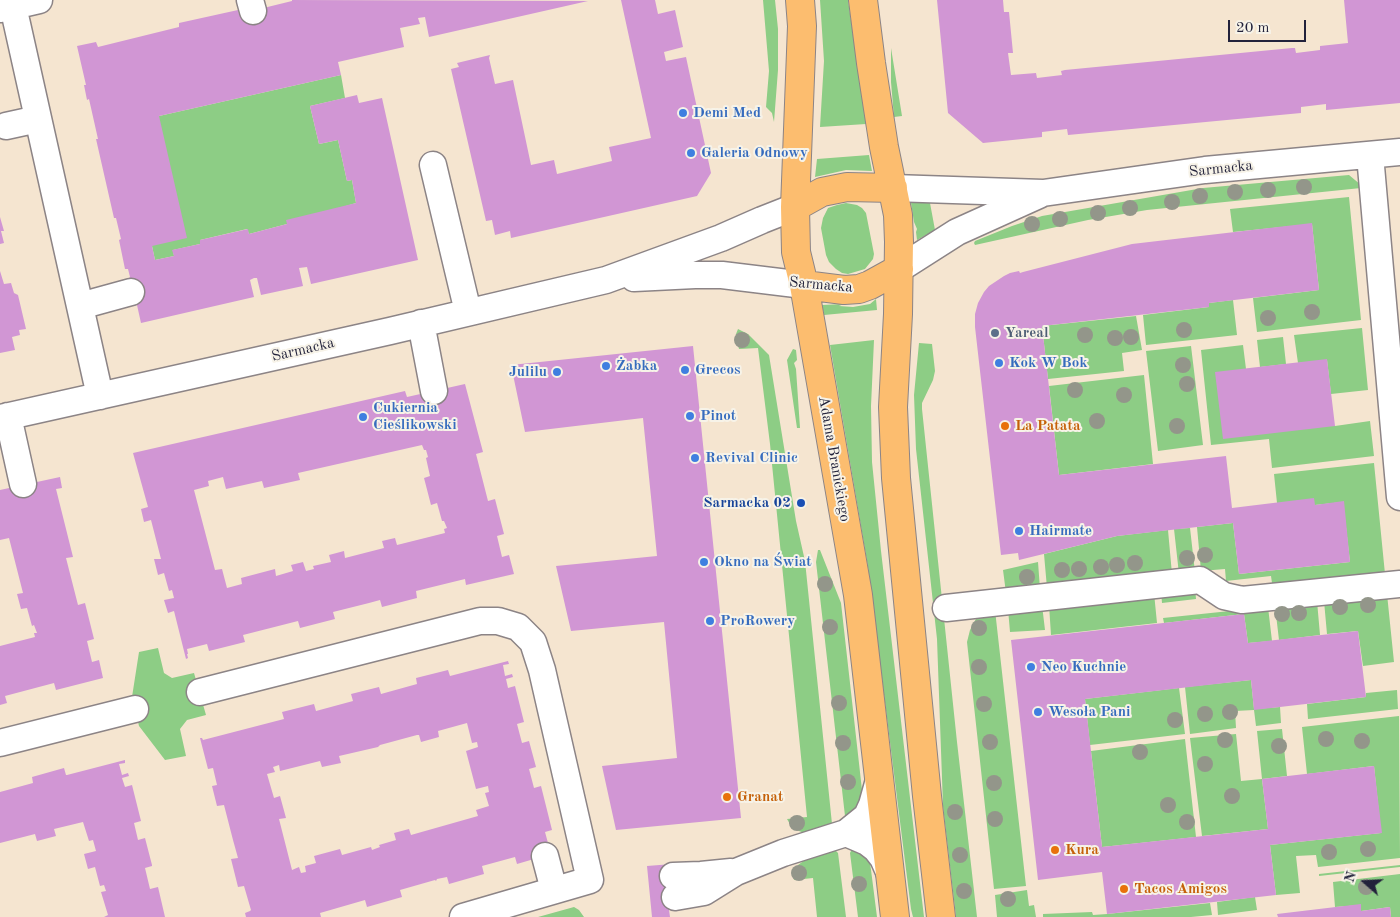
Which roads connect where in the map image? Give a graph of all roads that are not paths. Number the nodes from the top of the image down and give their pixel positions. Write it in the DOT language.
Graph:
graph roads {
  1 [pos="39,0"];
  2 [pos="800,0"];
  3 [pos="863,0"];
  4 [pos="7,7"];
  5 [pos="38,119"];
  6 [pos="6,126"];
  7 [pos="1400,152"];
  8 [pos="1370,155"];
  9 [pos="434,165"];
  10 [pos="893,188"];
  11 [pos="1043,193"];
  12 [pos="795,207"];
  13 [pos="899,269"];
  14 [pos="606,280"];
  15 [pos="804,285"];
  16 [pos="131,292"];
  17 [pos="80,306"];
  18 [pos="468,312"];
  19 [pos="421,323"];
  20 [pos="434,391"];
  21 [pos="100,396"];
  22 [pos="4,417"];
  23 [pos="23,484"];
  24 [pos="1400,497"];
  25 [pos="1400,584"];
  26 [pos="946,608"];
  27 [pos="200,692"];
  28 [pos="135,709"];
  29 [pos="0,743"];
  30 [pos="879,780"];
  31 [pos="846,833"];
  32 [pos="545,856"];
  33 [pos="890,874"];
  34 [pos="674,886"];
  35 [pos="554,890"];
  36 [pos="463,917"];
  37 [pos="895,917"];
  38 [pos="941,917"];
  1 -- 4 [label="street"];
  2 -- 12 [label="main road, Adama Branickiego"];
  3 -- 10 [label="main road"];
  4 -- 5 [label="street"];
  5 -- 6 [label="street"];
  5 -- 17 [label="street"];
  7 -- 8 [label="street, Sarmacka"];
  8 -- 11 [label="street, Sarmacka"];
  8 -- 24 [label="street"];
  9 -- 18 [label="street"];
  10 -- 11 [label="street, Sarmacka"];
  10 -- 12 [label="main road, Sarmacka"];
  10 -- 13 [label="main road"];
  11 -- 13 [label="street, Sarmacka"];
  12 -- 14 [label="street, Sarmacka"];
  12 -- 15 [label="main road, Adama Branickiego"];
  13 -- 15 [label="main road, Sarmacka"];
  13 -- 38 [label="main road"];
  14 -- 15 [label="street, Sarmacka"];
  14 -- 18 [label="street, Sarmacka"];
  15 -- 30 [label="main road, Adama Branickiego"];
  16 -- 17 [label="street"];
  17 -- 21 [label="street"];
  18 -- 19 [label="street, Sarmacka"];
  19 -- 20 [label="street"];
  19 -- 21 [label="street, Sarmacka"];
  21 -- 22 [label="street, Sarmacka"];
  22 -- 23 [label="street"];
  25 -- 26 [label="street"];
  27 -- 35 [label="street"];
  28 -- 29 [label="street"];
  30 -- 31 [label="street"];
  30 -- 33 [label="main road, Adama Branickiego"];
  31 -- 33 [label="street"];
  31 -- 34 [label="street"];
  32 -- 35 [label="street"];
  33 -- 37 [label="main road, Adama Branickiego"];
  35 -- 36 [label="street"];
}
